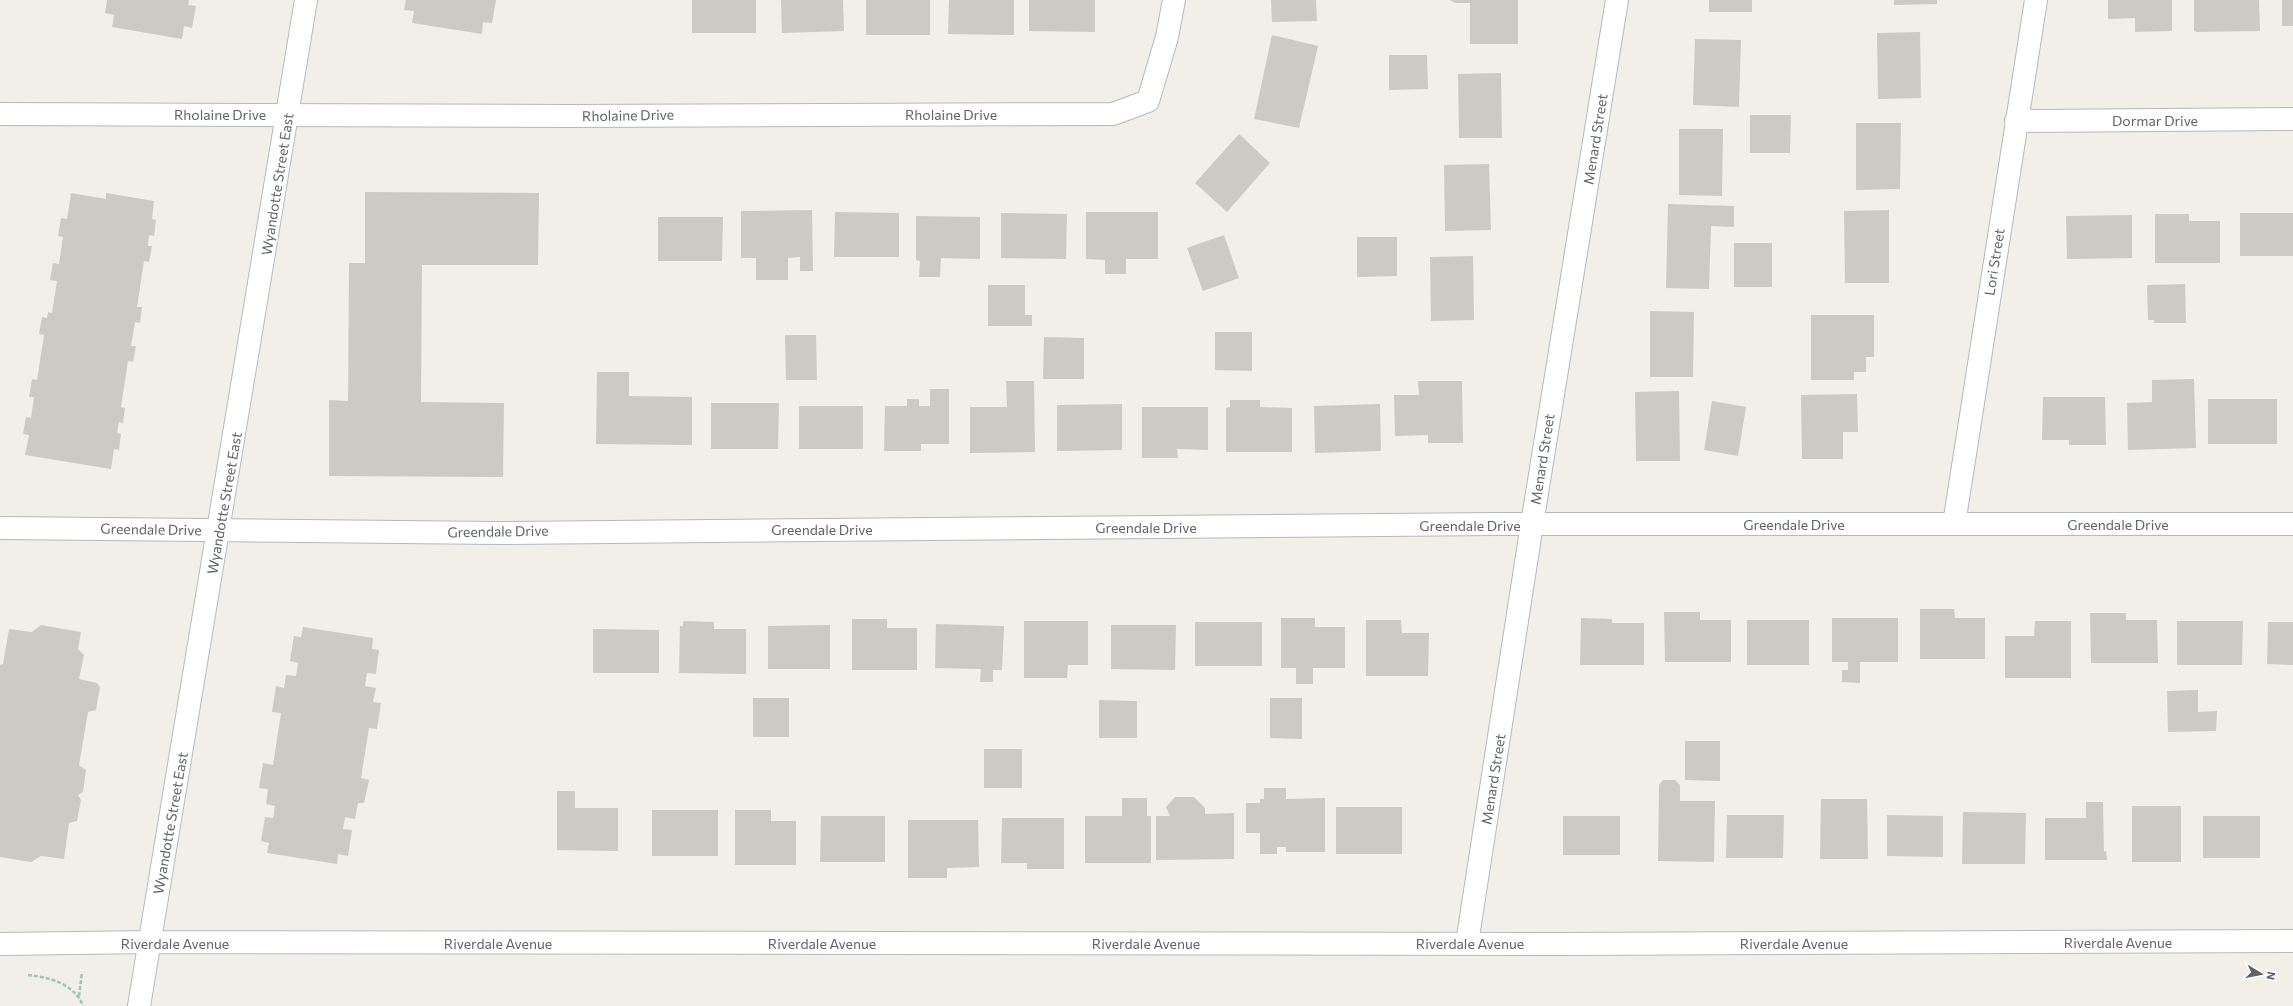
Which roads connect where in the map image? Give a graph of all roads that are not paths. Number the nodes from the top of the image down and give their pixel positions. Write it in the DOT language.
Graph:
graph roads {
  1 [pos="306,0"];
  2 [pos="1174,0"];
  3 [pos="1617,0"];
  4 [pos="2036,0"];
  5 [pos="0,114"];
  6 [pos="288,114"];
  7 [pos="2293,119"];
  8 [pos="2016,121"];
  9 [pos="1532,524"];
  10 [pos="1954,524"];
  11 [pos="2293,524"];
  12 [pos="0,528"];
  13 [pos="219,530"];
  14 [pos="2293,941"];
  15 [pos="150,942"];
  16 [pos="1467,943"];
  17 [pos="0,944"];
  18 [pos="139,1006"];
  1 -- 6 [label="street, Wyandotte Street East"];
  2 -- 6 [label="street, Rholaine Drive"];
  3 -- 9 [label="street, Menard Street"];
  4 -- 8 [label="street, Lori Street"];
  5 -- 6 [label="street, Rholaine Drive"];
  6 -- 13 [label="street, Wyandotte Street East"];
  7 -- 8 [label="street, Dormar Drive"];
  8 -- 10 [label="street, Lori Street"];
  9 -- 10 [label="street, Greendale Drive"];
  9 -- 13 [label="street, Greendale Drive"];
  9 -- 16 [label="street, Menard Street"];
  10 -- 11 [label="street, Greendale Drive"];
  12 -- 13 [label="street, Greendale Drive"];
  13 -- 15 [label="street, Wyandotte Street East"];
  14 -- 16 [label="street, Riverdale Avenue"];
  15 -- 16 [label="street, Riverdale Avenue"];
  15 -- 17 [label="street, Riverdale Avenue"];
  15 -- 18 [label="street, Wyandotte Street East"];
}
